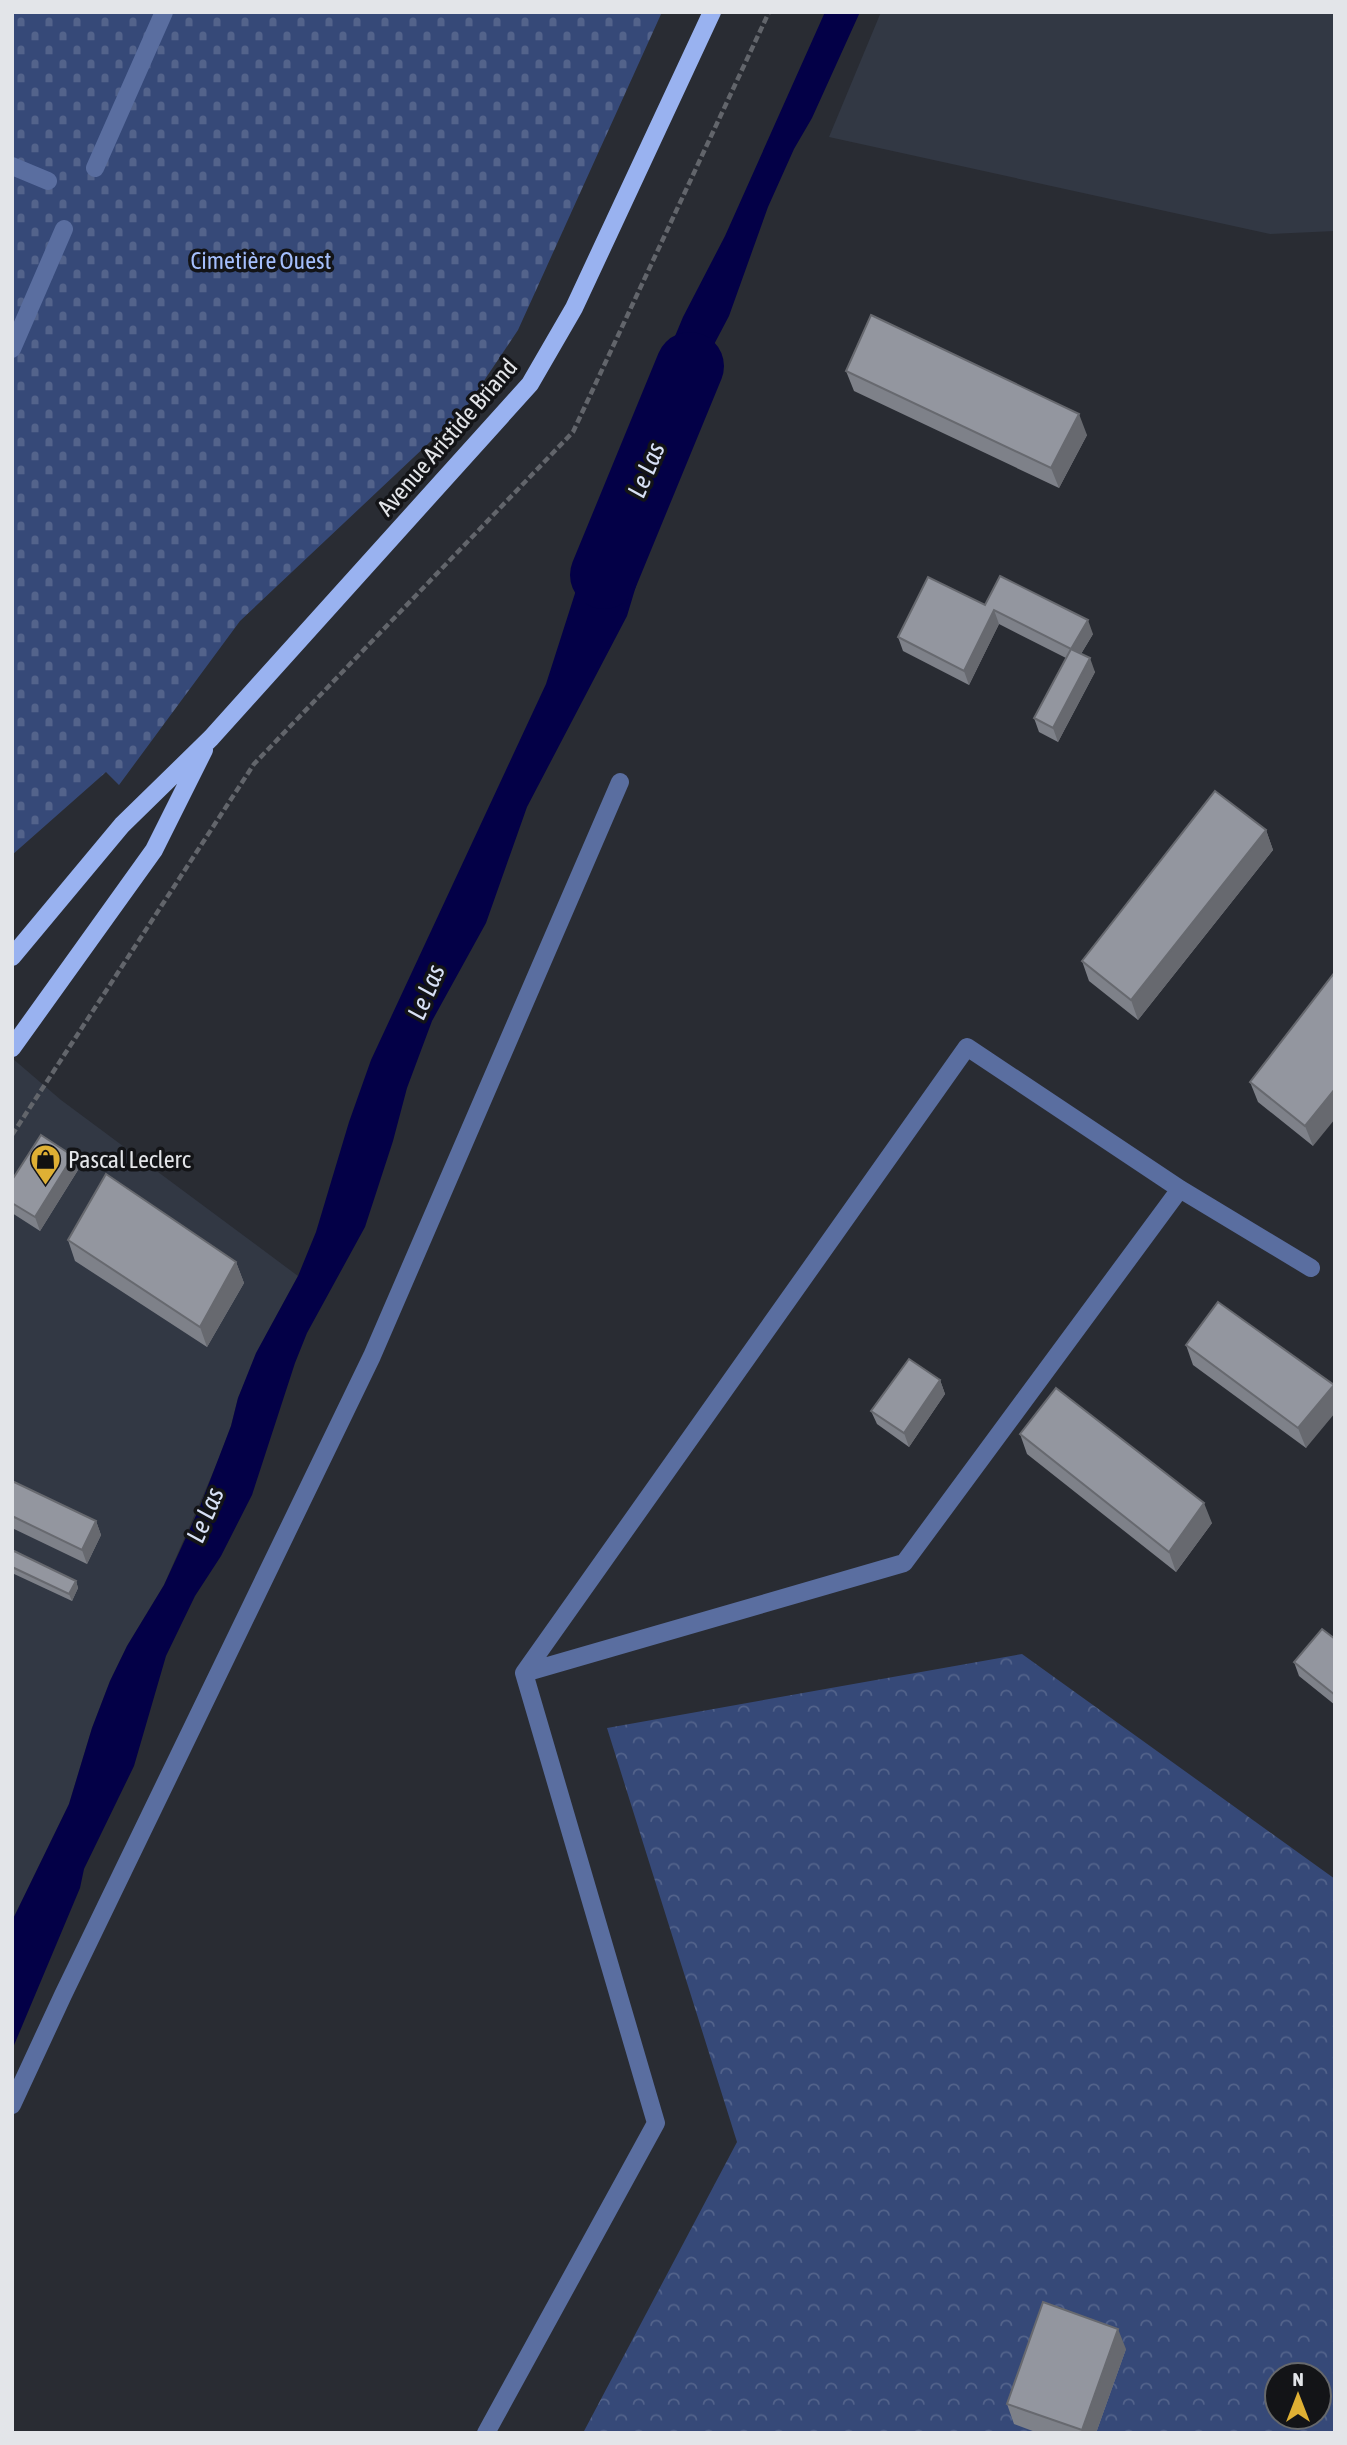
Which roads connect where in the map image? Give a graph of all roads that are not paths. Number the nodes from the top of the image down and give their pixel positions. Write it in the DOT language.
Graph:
graph roads {
  1 [pos="164,12"];
  2 [pos="712,12"];
  3 [pos="12,166"];
  4 [pos="95,168"];
  5 [pos="48,181"];
  6 [pos="64,229"];
  7 [pos="12,349"];
  8 [pos="211,738"];
  9 [pos="620,782"];
  10 [pos="12,957"];
  11 [pos="12,1048"];
  12 [pos="1180,1189"];
  13 [pos="1311,1268"];
  14 [pos="524,1673"];
  15 [pos="12,2105"];
  16 [pos="486,2433"];
  1 -- 4 [label="lane"];
  2 -- 8 [label="main road, Avenue Aristide Briand"];
  3 -- 5 [label="lane"];
  6 -- 7 [label="lane"];
  8 -- 10 [label="main road, Avenue Aristide Briand"];
  8 -- 11 [label="main road, Avenue Aristide Briand"];
  9 -- 15 [label="lane"];
  12 -- 13 [label="lane"];
  12 -- 14 [label="lane"];
  12 -- 14 [label="lane"];
  14 -- 16 [label="lane"];
}
